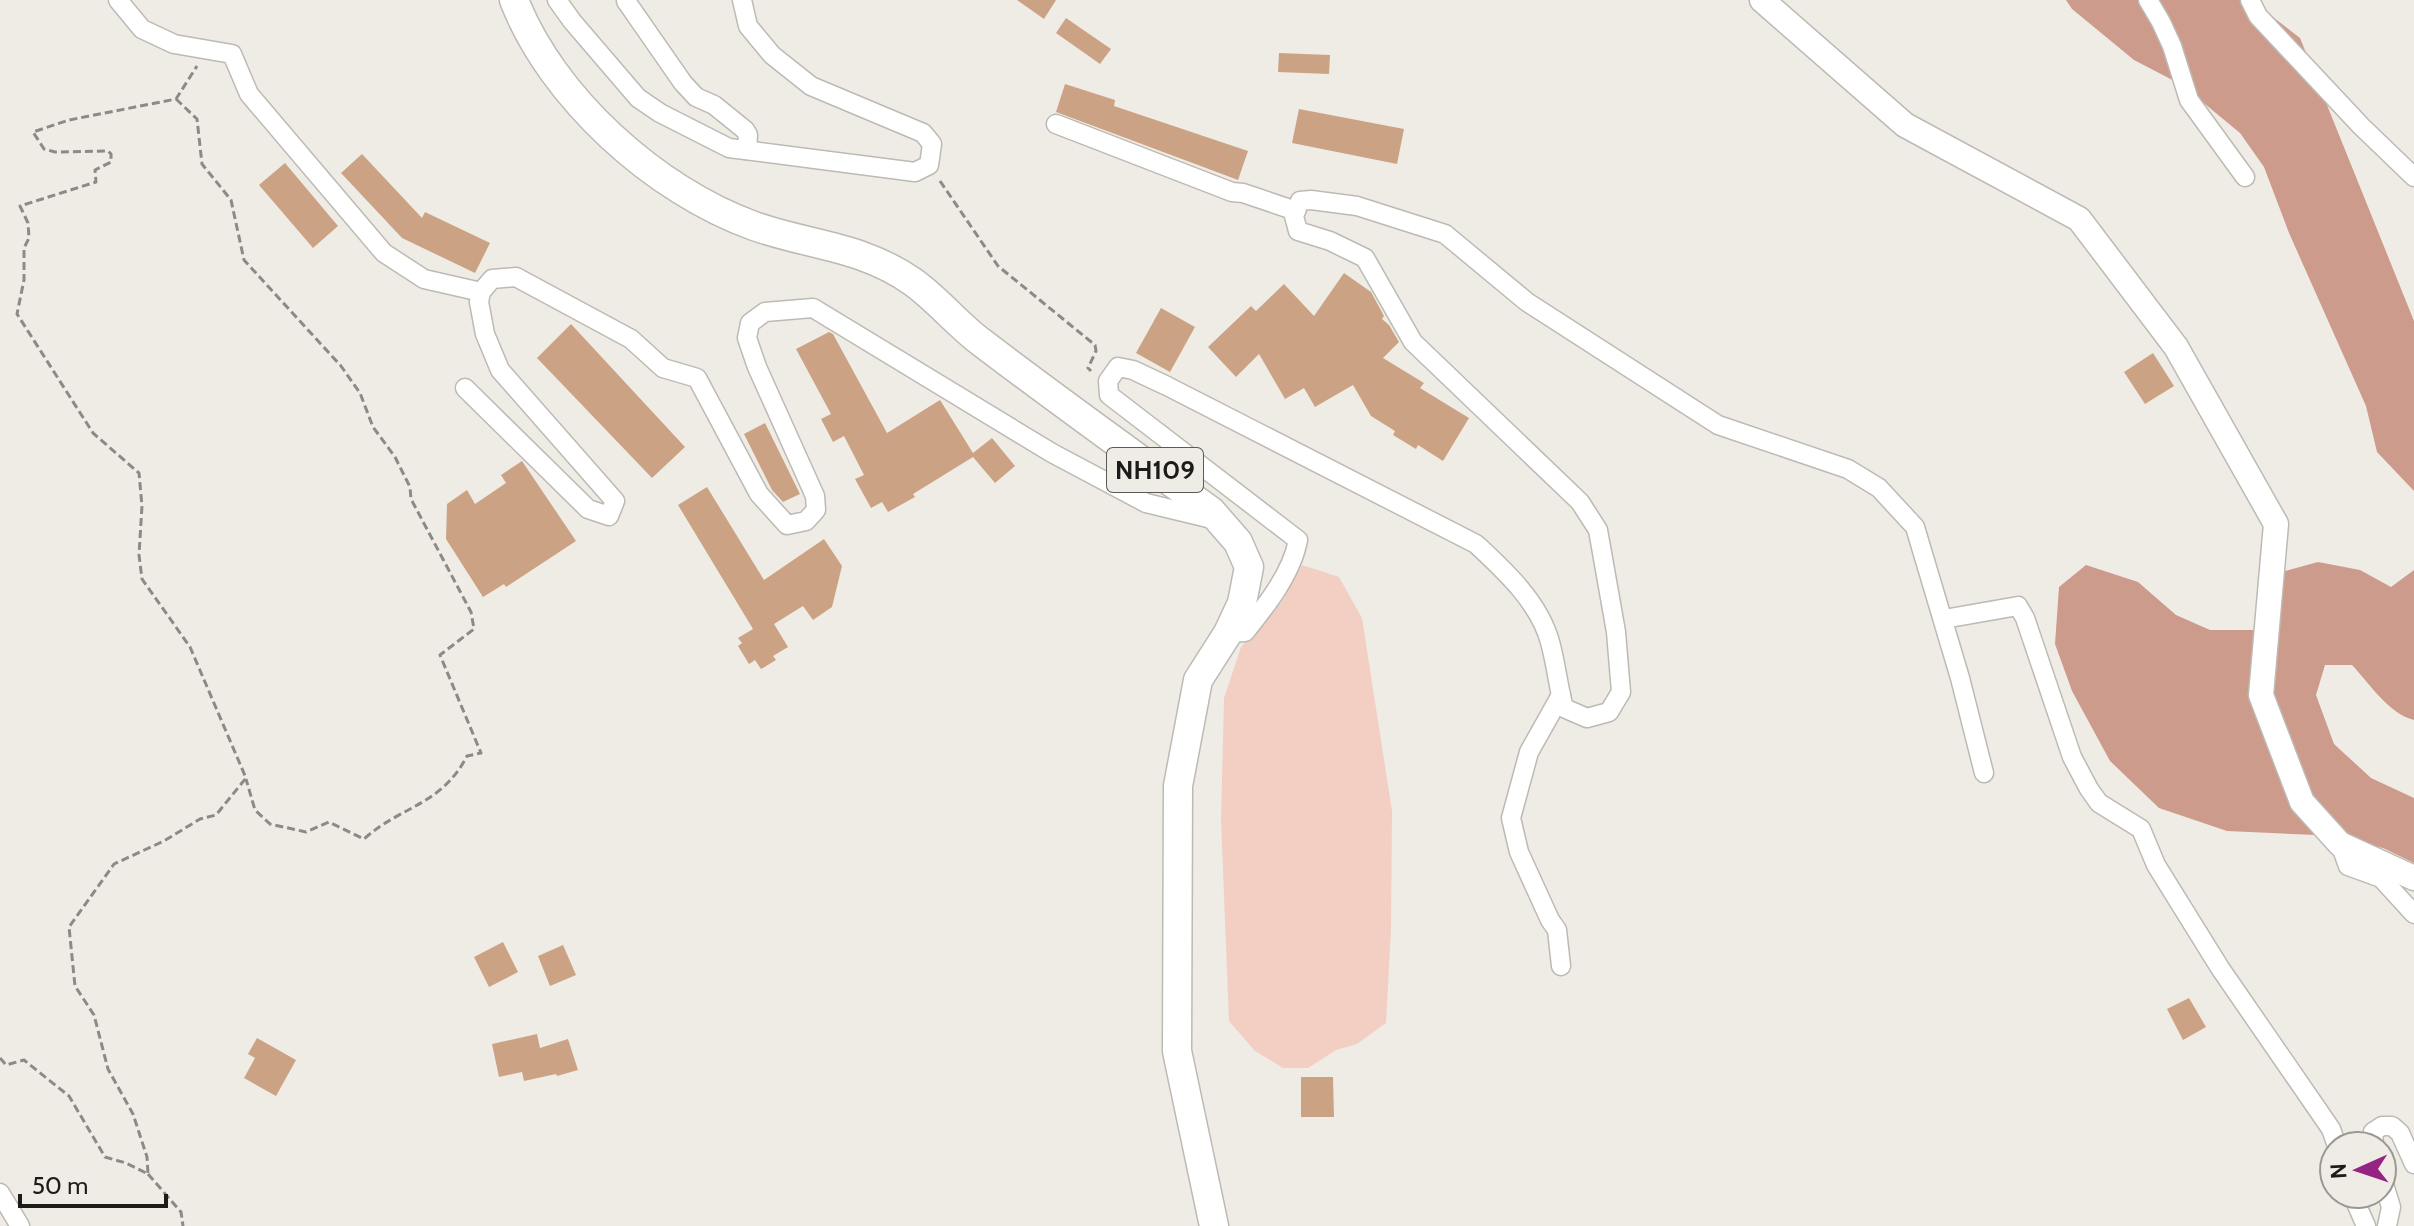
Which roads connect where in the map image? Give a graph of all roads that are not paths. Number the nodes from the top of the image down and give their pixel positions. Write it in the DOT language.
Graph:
graph roads {
  1 [pos="118,0"];
  2 [pos="514,0"];
  3 [pos="557,0"];
  4 [pos="742,0"];
  5 [pos="1762,0"];
  6 [pos="2148,0"];
  7 [pos="2250,0"];
  8 [pos="626,1"];
  9 [pos="1056,124"];
  10 [pos="2361,126"];
  11 [pos="747,150"];
  12 [pos="2414,159"];
  13 [pos="2245,177"];
  14 [pos="2414,177"];
  15 [pos="1296,211"];
  16 [pos="481,292"];
  17 [pos="465,388"];
  18 [pos="1219,520"];
  19 [pos="1944,619"];
  20 [pos="1228,633"];
  21 [pos="1561,695"];
  22 [pos="1984,773"];
  23 [pos="2340,844"];
  24 [pos="2414,878"];
  25 [pos="2414,914"];
  26 [pos="1561,966"];
  27 [pos="2331,1130"];
  28 [pos="2376,1130"];
  29 [pos="2397,1130"];
  30 [pos="2398,1131"];
  31 [pos="2414,1164"];
  32 [pos="0,1193"];
  33 [pos="20,1226"];
  34 [pos="1214,1226"];
  1 -- 16 [label="street"];
  2 -- 18 [label="highway, NH109"];
  3 -- 11 [label="street"];
  4 -- 11 [label="street"];
  5 -- 23 [label="main road"];
  6 -- 13 [label="street"];
  7 -- 10 [label="street"];
  8 -- 11 [label="street"];
  9 -- 15 [label="street"];
  10 -- 12 [label="street"];
  10 -- 14 [label="street"];
  15 -- 19 [label="street"];
  15 -- 21 [label="street"];
  16 -- 17 [label="street"];
  16 -- 18 [label="street"];
  18 -- 20 [label="highway, NH109"];
  19 -- 22 [label="street"];
  19 -- 27 [label="street"];
  20 -- 21 [label="street"];
  20 -- 34 [label="highway, NH109"];
  21 -- 26 [label="street"];
  23 -- 24 [label="main road"];
  23 -- 25 [label="street"];
  28 -- 29 [label="street"];
  30 -- 31 [label="street"];
  32 -- 33 [label="street"];
}
